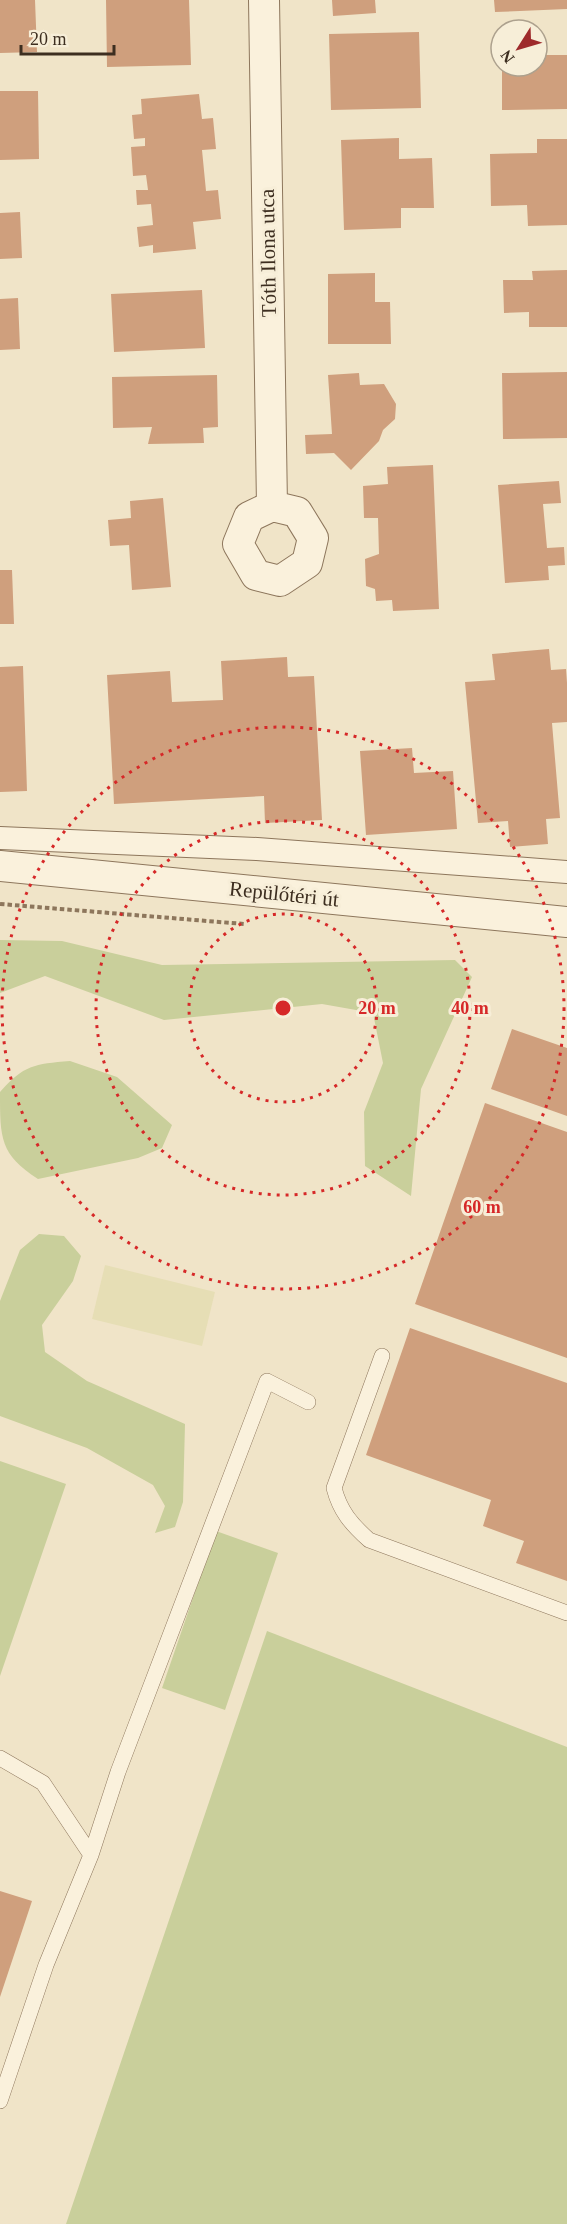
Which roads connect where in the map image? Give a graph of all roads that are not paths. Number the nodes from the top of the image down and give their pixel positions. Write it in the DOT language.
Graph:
graph roads {
  1 [pos="264,0"];
  2 [pos="272,506"];
  3 [pos="0,838"];
  4 [pos="0,866"];
  5 [pos="567,872"];
  6 [pos="567,922"];
  7 [pos="382,1356"];
  8 [pos="308,1402"];
  9 [pos="567,1613"];
  10 [pos="0,1758"];
  11 [pos="91,1856"];
  12 [pos="0,2101"];
  1 -- 2 [label="street, Tóth Ilona utca"];
  3 -- 5 [label="street"];
  4 -- 6 [label="street, Repülőtéri út"];
  7 -- 9 [label="lane"];
  8 -- 11 [label="lane"];
  10 -- 11 [label="lane"];
  11 -- 12 [label="lane"];
}
